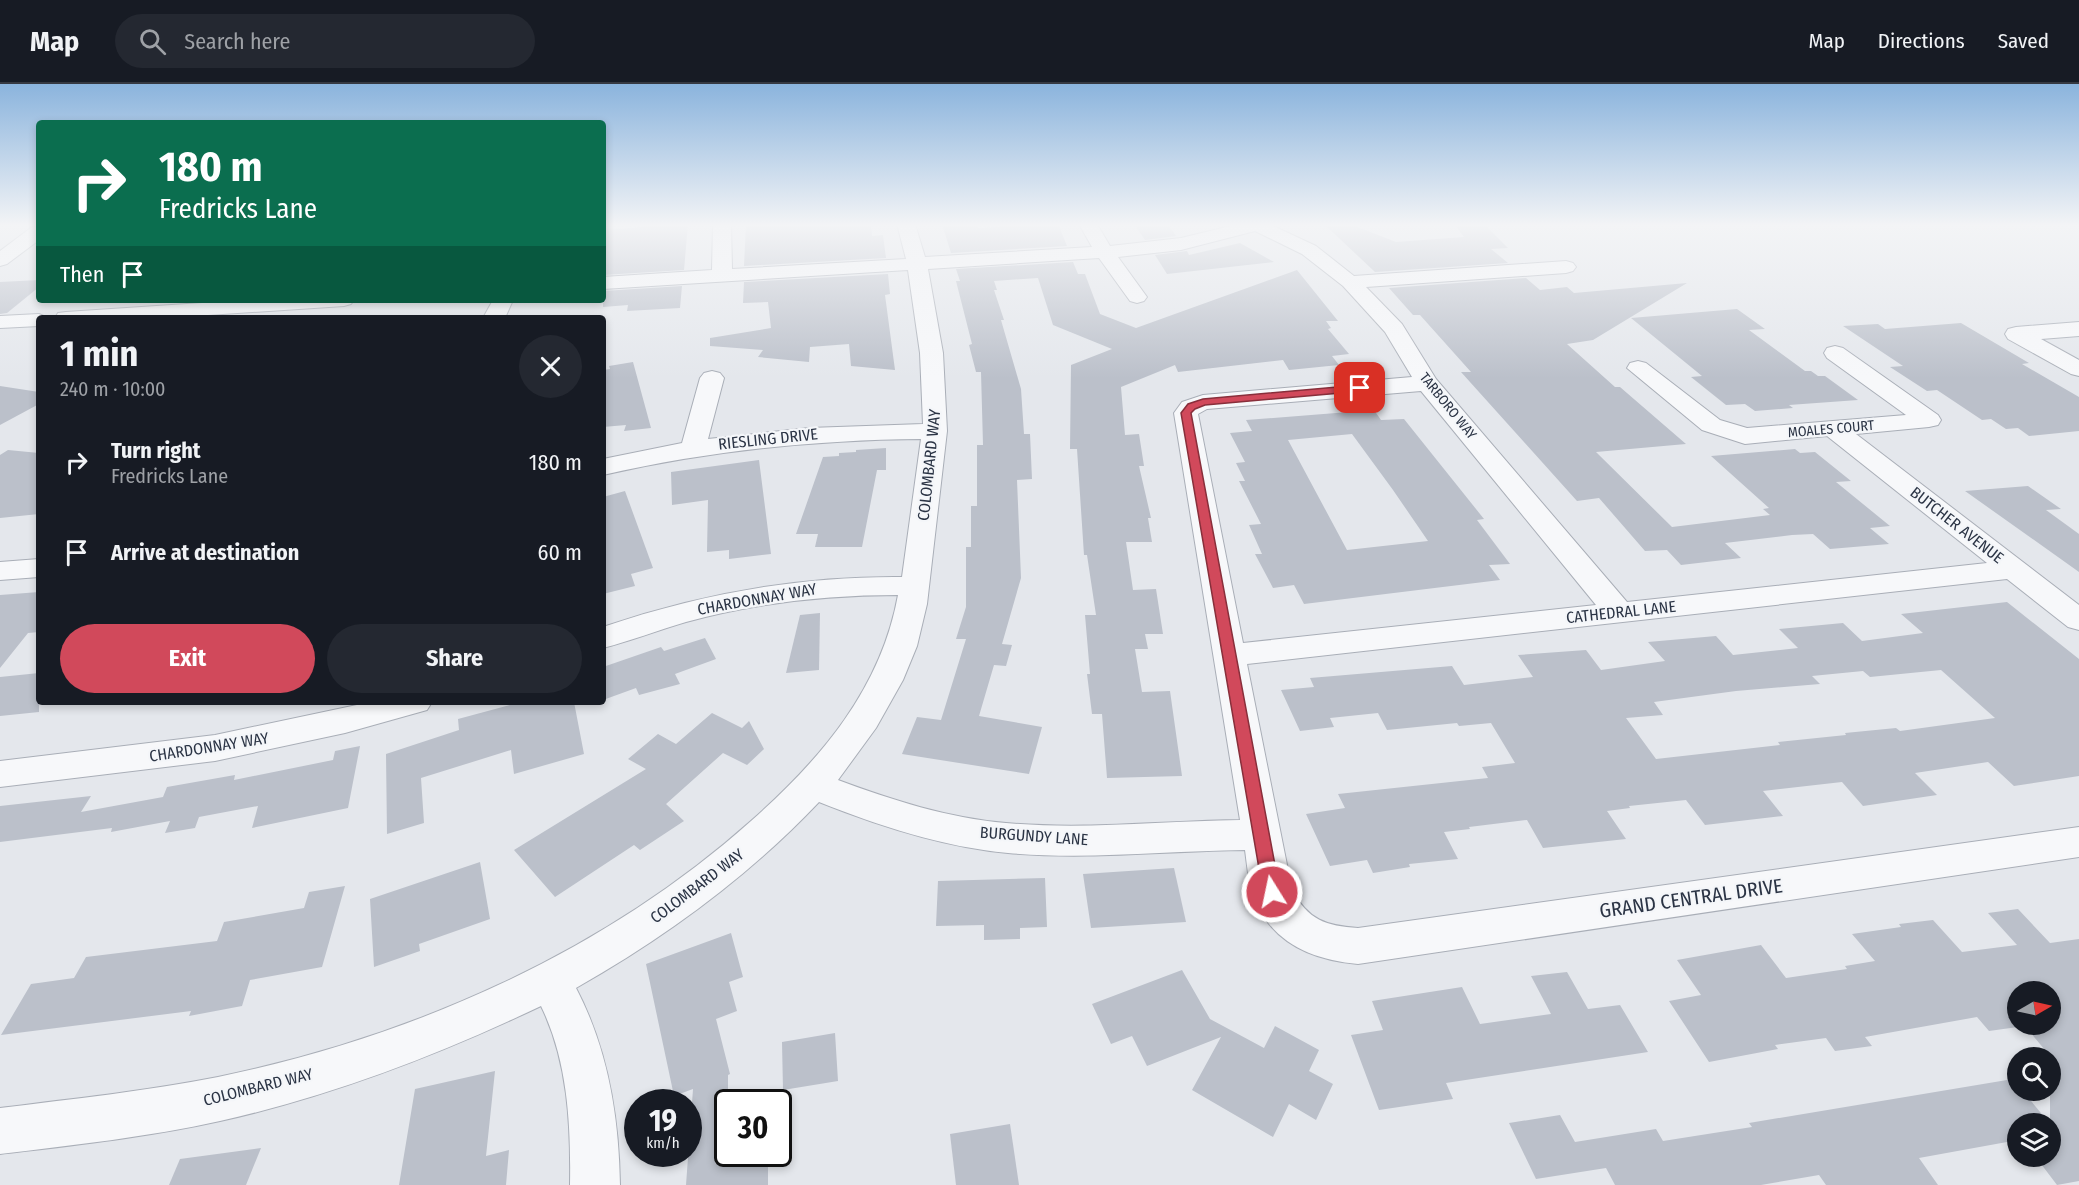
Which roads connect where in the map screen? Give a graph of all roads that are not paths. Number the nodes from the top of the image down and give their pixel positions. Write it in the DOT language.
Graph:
graph roads {
  1 [pos="716,275"];
  2 [pos="920,275"];
  3 [pos="1121,275"];
  4 [pos="1342,275"];
  5 [pos="1445,275"];
  6 [pos="1350,282"];
  7 [pos="606,283"];
  8 [pos="1137,297"];
  9 [pos="298,303"];
  10 [pos="112,315"];
  11 [pos="36,320"];
  12 [pos="0,322"];
  13 [pos="2079,329"];
  14 [pos="1834,353"];
  15 [pos="1638,368"];
  16 [pos="2079,369"];
  17 [pos="712,378"];
  18 [pos="1427,383"];
  19 [pos="1835,430"];
  20 [pos="935,431"];
  21 [pos="693,448"];
  22 [pos="606,466"];
  23 [pos="36,568"];
  24 [pos="2014,569"];
  25 [pos="0,571"];
  26 [pos="915,586"];
  27 [pos="1619,612"];
  28 [pos="2079,620"];
  29 [pos="606,637"];
  30 [pos="1229,655"];
  31 [pos="404,705"];
  32 [pos="0,774"];
  33 [pos="814,785"];
  34 [pos="1262,835"];
  35 [pos="2073,850"];
  36 [pos="550,980"];
  37 [pos="0,1131"];
  38 [pos="595,1185"];
  1 -- 7 [label="street"];
  2 -- 20 [label="street, COLOMBARD WAY"];
  3 -- 8 [label="street"];
  4 -- 6 [label="street, TARBORO WAY"];
  5 -- 6 [label="street"];
  6 -- 18 [label="street, TARBORO WAY"];
  9 -- 10 [label="street"];
  11 -- 12 [label="street"];
  13 -- 16 [label="street"];
  14 -- 19 [label="street, MOALES COURT"];
  15 -- 19 [label="street, MOALES COURT"];
  17 -- 21 [label="street"];
  18 -- 27 [label="street, TARBORO WAY"];
  18 -- 30 [label="street"];
  19 -- 24 [label="street, BUTCHER AVENUE"];
  20 -- 21 [label="street, RIESLING DRIVE"];
  20 -- 26 [label="street, COLOMBARD WAY"];
  21 -- 22 [label="street, RIESLING DRIVE"];
  23 -- 25 [label="street"];
  24 -- 27 [label="street, CATHEDRAL LANE"];
  24 -- 28 [label="street, BUTCHER AVENUE"];
  26 -- 29 [label="street, CHARDONNAY WAY"];
  26 -- 33 [label="street, COLOMBARD WAY"];
  27 -- 30 [label="street, CATHEDRAL LANE"];
  30 -- 34 [label="street"];
  31 -- 32 [label="street, CHARDONNAY WAY"];
  33 -- 34 [label="street, BURGUNDY LANE"];
  33 -- 36 [label="street, COLOMBARD WAY"];
  34 -- 35 [label="street, GRAND CENTRAL DRIVE"];
  36 -- 37 [label="street, COLOMBARD WAY"];
  36 -- 38 [label="street"];
}
